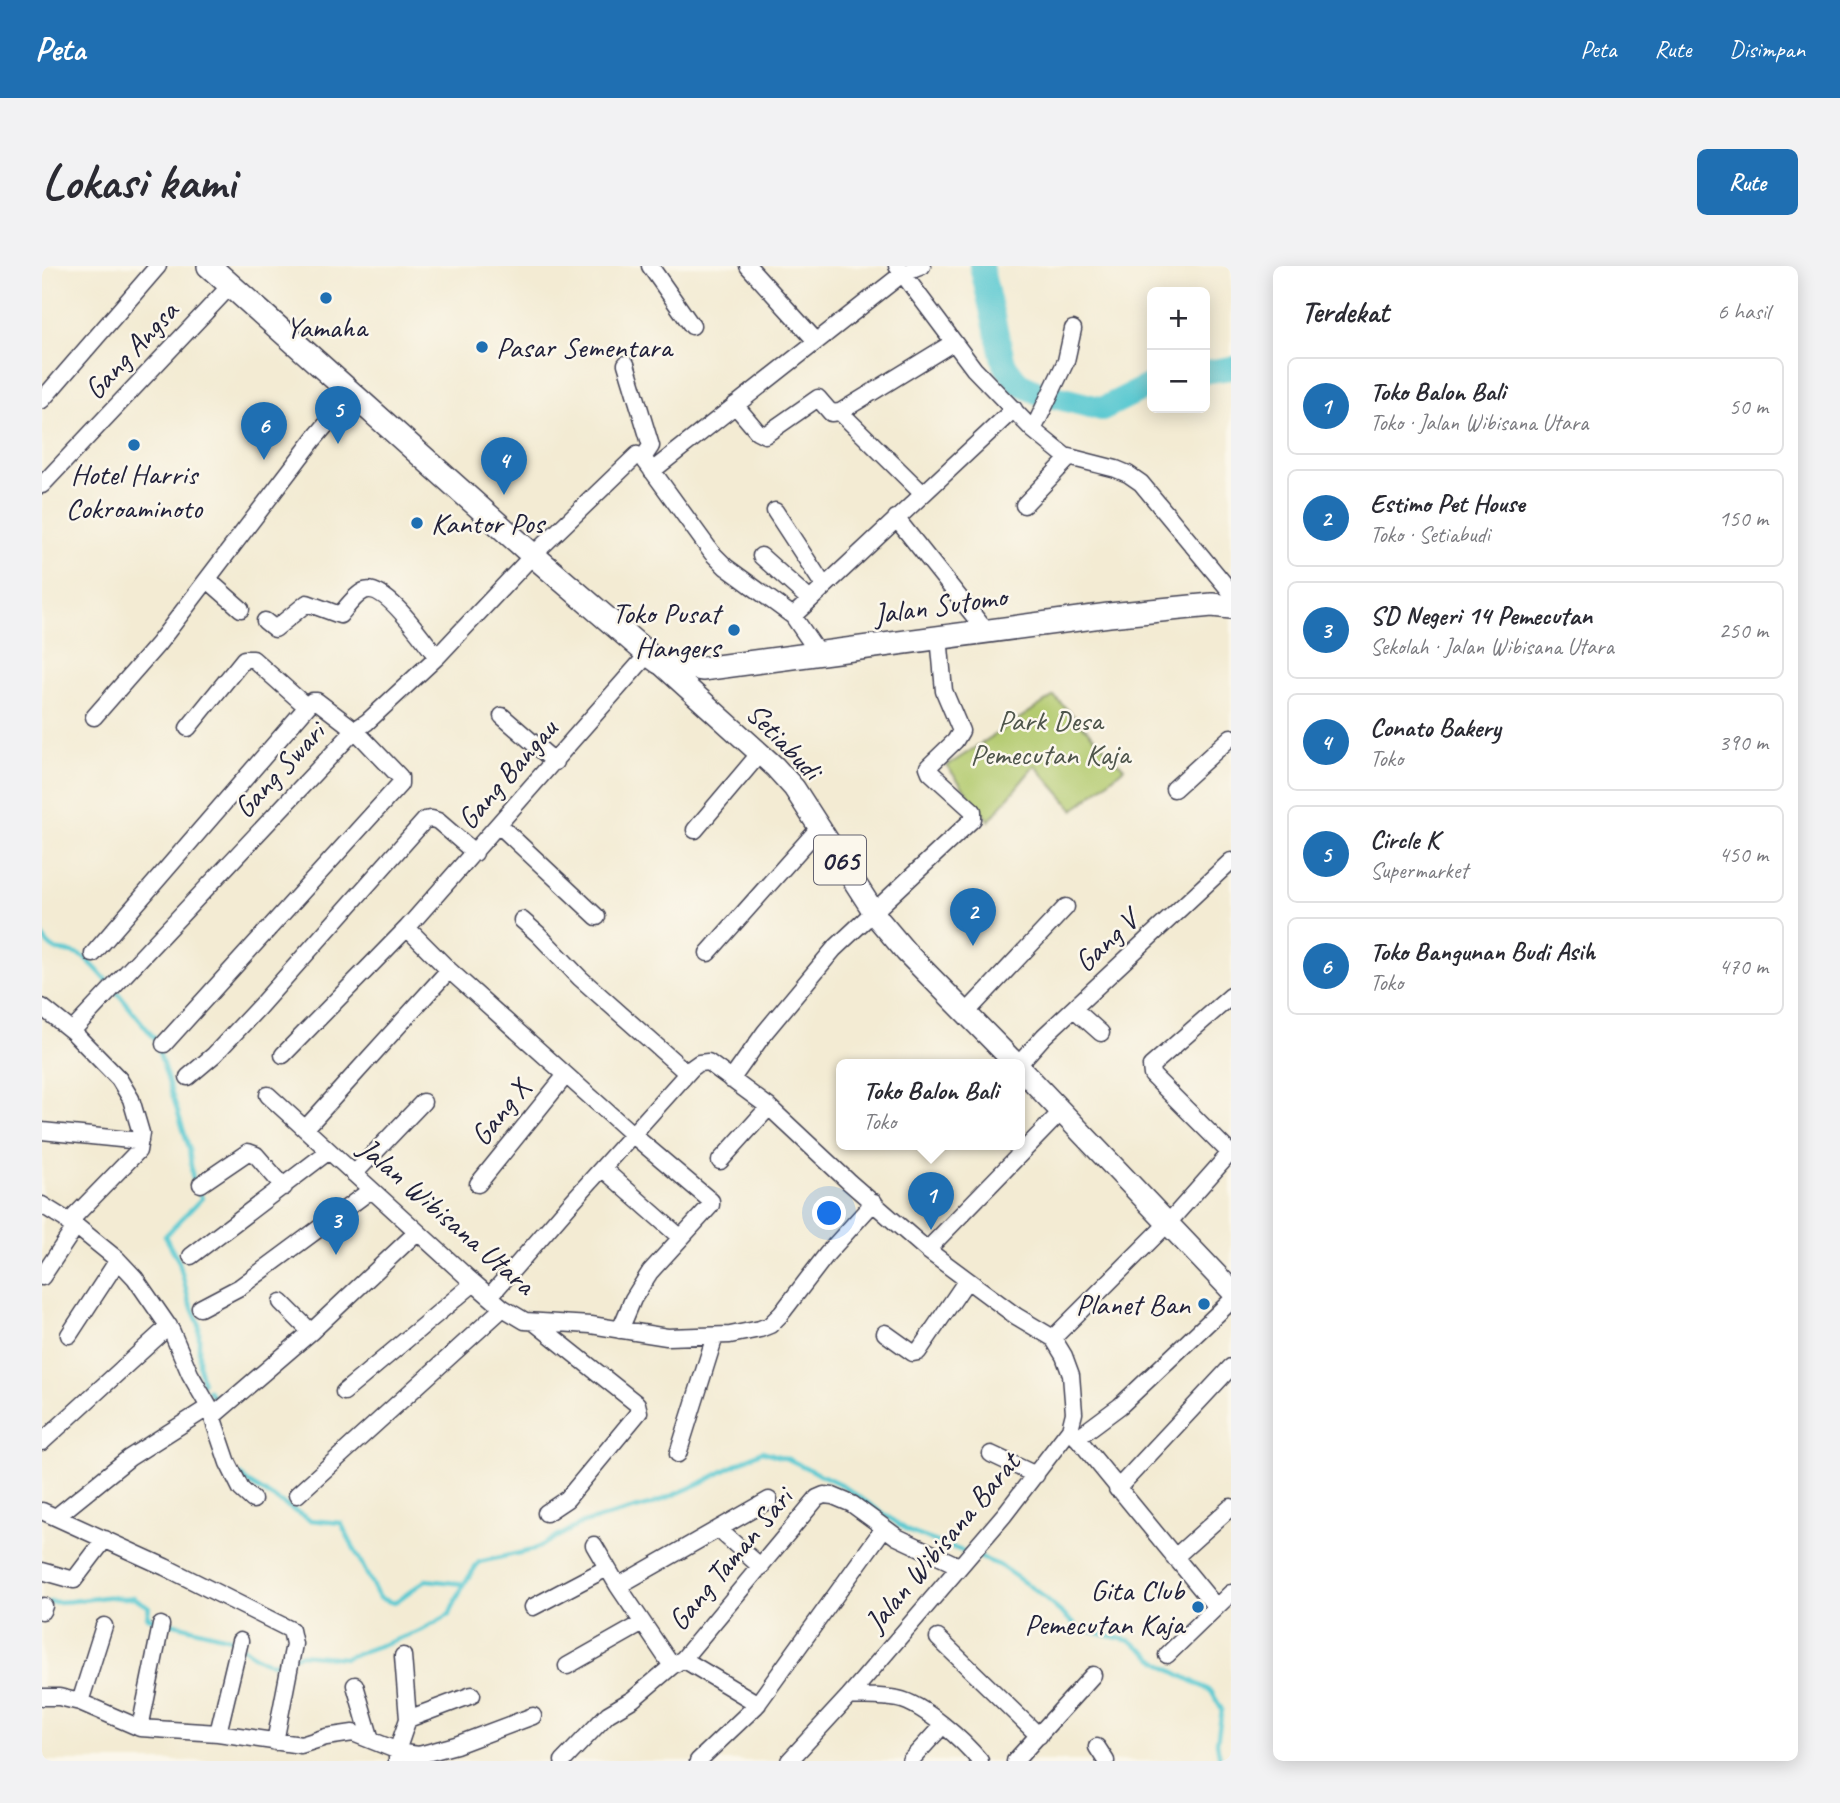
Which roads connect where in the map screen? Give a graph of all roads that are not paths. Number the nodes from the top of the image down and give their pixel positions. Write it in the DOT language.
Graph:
graph roads {
  1 [pos="158,266"];
  2 [pos="650,266"];
  3 [pos="748,266"];
  4 [pos="922,266"];
  5 [pos="899,270"];
  6 [pos="220,273"];
  7 [pos="692,326"];
  8 [pos="1073,329"];
  9 [pos="816,341"];
  10 [pos="954,342"];
  11 [pos="625,364"];
  12 [pos="352,394"];
  13 [pos="42,400"];
  14 [pos="735,405"];
  15 [pos="1014,409"];
  16 [pos="840,412"];
  17 [pos="1037,424"];
  18 [pos="1070,457"];
  19 [pos="648,464"];
  20 [pos="42,485"];
  21 [pos="922,493"];
  22 [pos="1024,505"];
  23 [pos="775,511"];
  24 [pos="896,518"];
  25 [pos="533,555"];
  26 [pos="761,556"];
  27 [pos="208,580"];
  28 [pos="824,586"];
  29 [pos="810,600"];
  30 [pos="1230,600"];
  31 [pos="242,609"];
  32 [pos="793,616"];
  33 [pos="265,621"];
  34 [pos="986,631"];
  35 [pos="939,636"];
  36 [pos="819,654"];
  37 [pos="437,657"];
  38 [pos="654,658"];
  39 [pos="714,668"];
  40 [pos="706,705"];
  41 [pos="307,708"];
  42 [pos="502,716"];
  43 [pos="94,718"];
  44 [pos="188,727"];
  45 [pos="355,730"];
  46 [pos="1231,737"];
  47 [pos="760,753"];
  48 [pos="555,762"];
  49 [pos="1174,789"];
  50 [pos="500,826"];
  51 [pos="818,828"];
  52 [pos="695,830"];
  53 [pos="475,853"];
  54 [pos="1231,861"];
  55 [pos="1066,907"];
  56 [pos="872,911"];
  57 [pos="597,917"];
  58 [pos="522,920"];
  59 [pos="407,929"];
  60 [pos="708,953"];
  61 [pos="93,954"];
  62 [pos="449,970"];
  63 [pos="1231,996"];
  64 [pos="42,1006"];
  65 [pos="1074,1009"];
  66 [pos="966,1013"];
  67 [pos="72,1031"];
  68 [pos="1101,1033"];
  69 [pos="164,1044"];
  70 [pos="283,1055"];
  71 [pos="1012,1059"];
  72 [pos="1024,1059"];
  73 [pos="1025,1072"];
  74 [pos="687,1073"];
  75 [pos="566,1075"];
  76 [pos="188,1077"];
  77 [pos="731,1080"];
  78 [pos="268,1095"];
  79 [pos="423,1102"];
  80 [pos="769,1107"];
  81 [pos="1062,1111"];
  82 [pos="305,1129"];
  83 [pos="42,1131"];
  84 [pos="633,1135"];
  85 [pos="140,1141"];
  86 [pos="1025,1149"];
  87 [pos="1024,1150"];
  88 [pos="329,1151"];
  89 [pos="1230,1152"];
  90 [pos="720,1161"];
  91 [pos="602,1168"];
  92 [pos="354,1174"];
  93 [pos="201,1184"];
  94 [pos="478,1184"];
  95 [pos="284,1187"];
  96 [pos="371,1190"];
  97 [pos="874,1202"];
  98 [pos="42,1205"];
  99 [pos="1168,1223"];
  100 [pos="72,1224"];
  101 [pos="417,1232"];
  102 [pos="681,1238"];
  103 [pos="927,1250"];
  104 [pos="191,1256"];
  105 [pos="118,1260"];
  106 [pos="42,1278"];
  107 [pos="967,1280"];
  108 [pos="474,1283"];
  109 [pos="1231,1290"];
  110 [pos="491,1296"];
  111 [pos="1231,1301"];
  112 [pos="281,1302"];
  113 [pos="200,1308"];
  114 [pos="503,1308"];
  115 [pos="534,1322"];
  116 [pos="169,1326"];
  117 [pos="620,1330"];
  118 [pos="311,1332"];
  119 [pos="885,1333"];
  120 [pos="69,1335"];
  121 [pos="715,1336"];
  122 [pos="1053,1338"];
  123 [pos="1231,1367"];
  124 [pos="344,1392"];
  125 [pos="216,1410"];
  126 [pos="1073,1434"];
  127 [pos="42,1442"];
  128 [pos="678,1454"];
  129 [pos="991,1454"];
  130 [pos="1036,1475"];
  131 [pos="1117,1489"];
  132 [pos="297,1494"];
  133 [pos="253,1500"];
  134 [pos="769,1500"];
  135 [pos="1231,1507"];
  136 [pos="546,1513"];
  137 [pos="49,1514"];
  138 [pos="884,1528"];
  139 [pos="718,1529"];
  140 [pos="105,1539"];
  141 [pos="594,1545"];
  142 [pos="1174,1558"];
  143 [pos="962,1563"];
  144 [pos="761,1567"];
  145 [pos="607,1568"];
  146 [pos="42,1572"];
  147 [pos="618,1586"];
  148 [pos="1225,1603"];
  149 [pos="533,1606"];
  150 [pos="643,1623"];
  151 [pos="161,1625"];
  152 [pos="104,1626"];
  153 [pos="938,1638"];
  154 [pos="240,1641"];
  155 [pos="1167,1655"];
  156 [pos="403,1656"];
  157 [pos="678,1662"];
  158 [pos="567,1666"];
  159 [pos="1093,1675"];
  160 [pos="355,1685"];
  161 [pos="472,1695"];
  162 [pos="849,1696"];
  163 [pos="42,1697"];
  164 [pos="80,1702"];
  165 [pos="758,1704"];
  166 [pos="533,1716"];
  167 [pos="408,1718"];
  168 [pos="943,1725"];
  169 [pos="140,1728"];
  170 [pos="218,1733"];
  171 [pos="1039,1737"];
  172 [pos="371,1740"];
  173 [pos="275,1742"];
  174 [pos="397,1756"];
  175 [pos="563,1761"];
  176 [pos="698,1761"];
  177 [pos="789,1761"];
  178 [pos="911,1761"];
  179 [pos="980,1761"];
  180 [pos="1015,1761"];
  1 -- 13 [label="street"];
  2 -- 7 [label="street"];
  3 -- 9 [label="street"];
  4 -- 5 [label="street"];
  5 -- 9 [label="street"];
  5 -- 10 [label="street"];
  6 -- 12 [label="highway"];
  6 -- 20 [label="street, Gang Angsa"];
  8 -- 17 [label="street"];
  9 -- 14 [label="street"];
  10 -- 15 [label="street"];
  10 -- 16 [label="street"];
  11 -- 19 [label="street"];
  12 -- 25 [label="highway"];
  12 -- 27 [label="street"];
  14 -- 16 [label="street"];
  14 -- 19 [label="street"];
  15 -- 17 [label="street"];
  15 -- 21 [label="street"];
  16 -- 21 [label="street"];
  17 -- 18 [label="street"];
  18 -- 22 [label="street"];
  18 -- 30 [label="street"];
  19 -- 25 [label="street, Gang Swari"];
  19 -- 32 [label="street"];
  21 -- 24 [label="street"];
  23 -- 28 [label="street"];
  24 -- 28 [label="street"];
  24 -- 34 [label="street"];
  25 -- 37 [label="street, Gang Swari"];
  25 -- 38 [label="highway"];
  26 -- 29 [label="street"];
  27 -- 31 [label="street"];
  27 -- 43 [label="street"];
  28 -- 29 [label="street"];
  29 -- 32 [label="street"];
  30 -- 34 [label="highway, Jalan Sutomo"];
  32 -- 36 [label="street"];
  33 -- 37 [label="street"];
  34 -- 35 [label="highway, Jalan Sutomo"];
  35 -- 36 [label="highway, Jalan Sutomo"];
  35 -- 56 [label="street"];
  36 -- 39 [label="highway, Jalan Sutomo"];
  37 -- 45 [label="street, Gang Swari"];
  38 -- 39 [label="highway, Jalan Sutomo"];
  38 -- 40 [label="main road, Setiabudi / 065"];
  38 -- 48 [label="street, Gang Bangau"];
  39 -- 40 [label="main road"];
  40 -- 47 [label="main road, Setiabudi / 065"];
  41 -- 44 [label="street"];
  41 -- 45 [label="street"];
  41 -- 61 [label="street"];
  42 -- 48 [label="street"];
  45 -- 67 [label="street, Gang Swari"];
  45 -- 69 [label="street"];
  46 -- 49 [label="street"];
  47 -- 51 [label="main road, Setiabudi / 065"];
  47 -- 52 [label="street"];
  48 -- 50 [label="street, Gang Bangau"];
  50 -- 53 [label="street, Gang Bangau"];
  50 -- 57 [label="street"];
  51 -- 56 [label="main road, Setiabudi / 065"];
  51 -- 60 [label="street"];
  53 -- 59 [label="street, Gang Bangau"];
  53 -- 76 [label="street"];
  54 -- 65 [label="street, Gang V"];
  55 -- 66 [label="street"];
  56 -- 66 [label="main road, Setiabudi / 065"];
  56 -- 77 [label="street"];
  58 -- 74 [label="street"];
  59 -- 62 [label="street"];
  59 -- 70 [label="street, Gang Bangau"];
  62 -- 75 [label="street"];
  62 -- 82 [label="street"];
  63 -- 89 [label="street"];
  64 -- 67 [label="street"];
  65 -- 68 [label="street"];
  65 -- 72 [label="street, Gang V"];
  66 -- 71 [label="main road, Setiabudi / 065"];
  67 -- 85 [label="street"];
  73 -- 81 [label="main road, Setiabudi / 065"];
  74 -- 77 [label="street"];
  74 -- 84 [label="street"];
  75 -- 84 [label="street"];
  75 -- 94 [label="street, Gang X"];
  77 -- 80 [label="street"];
  78 -- 82 [label="street, Jalan Wibisana Utara"];
  79 -- 92 [label="street"];
  80 -- 90 [label="street"];
  80 -- 97 [label="street"];
  81 -- 86 [label="street"];
  81 -- 99 [label="main road, Setiabudi / 065"];
  82 -- 88 [label="street, Jalan Wibisana Utara"];
  83 -- 85 [label="street"];
  84 -- 91 [label="street"];
  84 -- 102 [label="street"];
  85 -- 100 [label="street"];
  87 -- 103 [label="street"];
  88 -- 92 [label="street, Jalan Wibisana Utara"];
  88 -- 95 [label="street"];
  89 -- 99 [label="street"];
  91 -- 102 [label="street"];
  91 -- 110 [label="street"];
  92 -- 96 [label="street, Jalan Wibisana Utara"];
  93 -- 95 [label="street"];
  95 -- 104 [label="street"];
  96 -- 101 [label="street, Jalan Wibisana Utara"];
  96 -- 113 [label="street"];
  97 -- 103 [label="street"];
  97 -- 121 [label="street, Jalan Wibisana Utara"];
  98 -- 100 [label="street"];
  99 -- 109 [label="main road, Setiabudi / 065"];
  99 -- 122 [label="street"];
  100 -- 105 [label="street"];
  100 -- 106 [label="street"];
  101 -- 108 [label="street, Jalan Wibisana Utara"];
  101 -- 118 [label="street"];
  102 -- 117 [label="street"];
  103 -- 107 [label="street"];
  105 -- 116 [label="street"];
  105 -- 120 [label="street"];
  107 -- 119 [label="street"];
  107 -- 122 [label="street"];
  108 -- 110 [label="street, Jalan Wibisana Utara"];
  108 -- 124 [label="street"];
  110 -- 114 [label="street, Jalan Wibisana Utara"];
  111 -- 126 [label="street, Jalan Wibisana Barat"];
  112 -- 118 [label="street"];
  114 -- 115 [label="street, Jalan Wibisana Utara"];
  114 -- 132 [label="street"];
  115 -- 117 [label="street, Jalan Wibisana Utara"];
  115 -- 136 [label="street"];
  116 -- 125 [label="street"];
  116 -- 127 [label="street"];
  117 -- 121 [label="street, Jalan Wibisana Utara"];
  118 -- 125 [label="street"];
  121 -- 128 [label="street"];
  122 -- 126 [label="street"];
  123 -- 131 [label="street"];
  125 -- 133 [label="street"];
  125 -- 137 [label="street"];
  126 -- 130 [label="street, Jalan Wibisana Barat"];
  126 -- 131 [label="street"];
  129 -- 130 [label="street"];
  130 -- 143 [label="street, Jalan Wibisana Barat"];
  131 -- 142 [label="street"];
  134 -- 139 [label="street"];
  135 -- 142 [label="street"];
  137 -- 140 [label="street"];
  138 -- 143 [label="street, Gang Taman Sari"];
  138 -- 144 [label="street, Gang Taman Sari"];
  138 -- 165 [label="street"];
  139 -- 144 [label="street"];
  139 -- 147 [label="street"];
  140 -- 146 [label="street"];
  140 -- 173 [label="street"];
  141 -- 145 [label="street"];
  142 -- 148 [label="street"];
  143 -- 162 [label="street, Jalan Wibisana Barat"];
  144 -- 157 [label="street, Gang Taman Sari"];
  145 -- 147 [label="street"];
  145 -- 149 [label="street"];
  147 -- 150 [label="street"];
  148 -- 155 [label="street"];
  150 -- 157 [label="street"];
  150 -- 158 [label="street"];
  151 -- 169 [label="street"];
  152 -- 164 [label="street"];
  153 -- 171 [label="street"];
  154 -- 170 [label="street"];
  156 -- 167 [label="street"];
  157 -- 165 [label="street"];
  157 -- 175 [label="street, Gang Taman Sari"];
  159 -- 171 [label="street"];
  160 -- 172 [label="street"];
  161 -- 167 [label="street"];
  162 -- 168 [label="street"];
  162 -- 177 [label="street, Jalan Wibisana Barat"];
  163 -- 164 [label="street"];
  164 -- 169 [label="street"];
  165 -- 176 [label="street"];
  166 -- 174 [label="street"];
  167 -- 174 [label="street"];
  168 -- 178 [label="street"];
  168 -- 179 [label="street"];
  169 -- 170 [label="street"];
  170 -- 173 [label="street"];
  171 -- 180 [label="street"];
  172 -- 173 [label="street"];
  172 -- 174 [label="street"];
}
